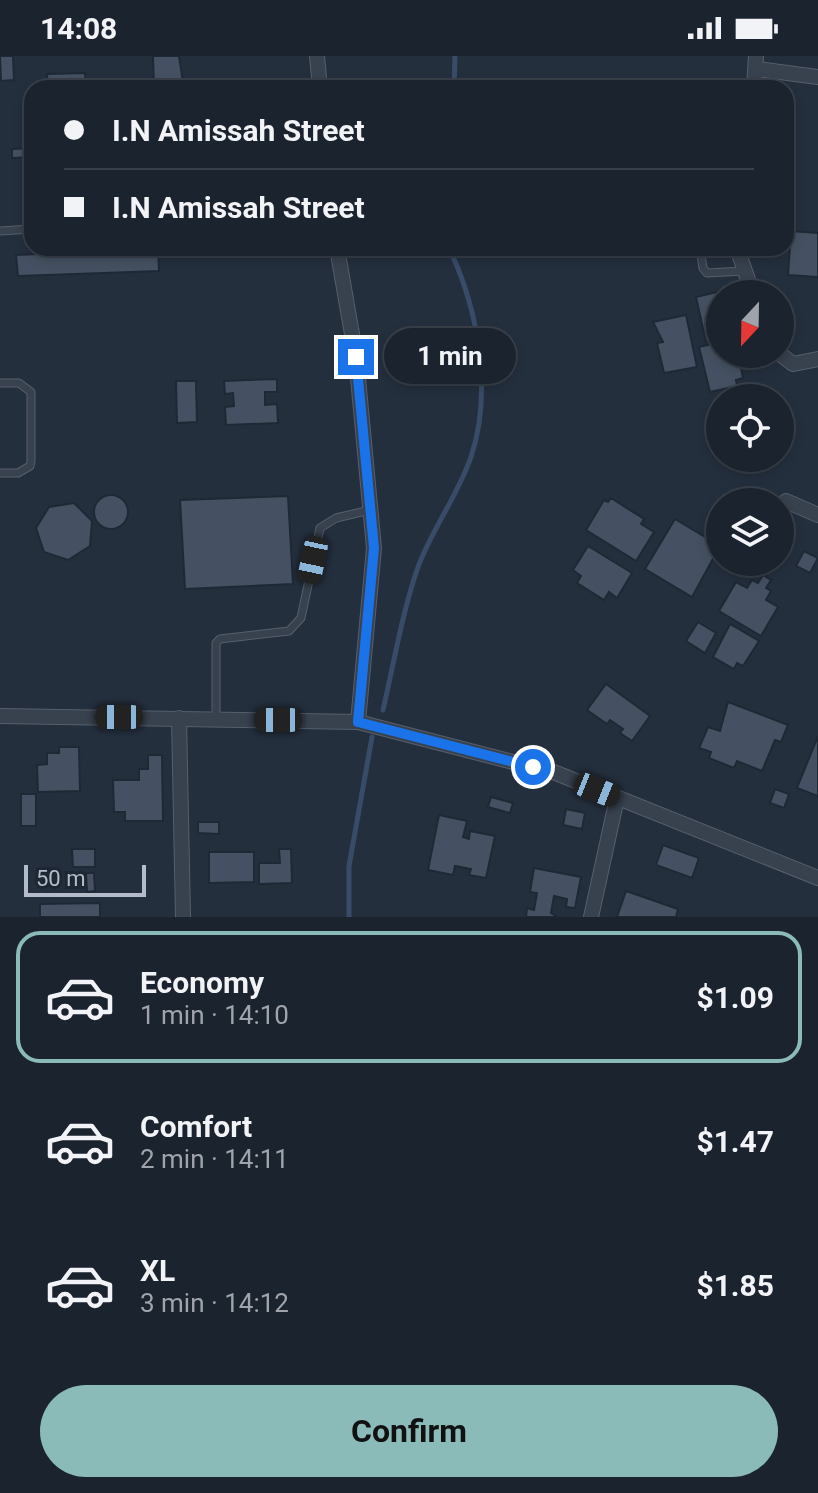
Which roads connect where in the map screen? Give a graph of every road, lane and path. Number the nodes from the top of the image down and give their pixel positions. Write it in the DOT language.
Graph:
graph roads {
  1 [pos="317,56"];
  2 [pos="756,63"];
  3 [pos="818,77"];
  4 [pos="319,80"];
  5 [pos="24,230"];
  6 [pos="0,231"];
  7 [pos="338,256"];
  8 [pos="702,256"];
  9 [pos="739,256"];
  10 [pos="744,271"];
  11 [pos="748,280"];
  12 [pos="818,359"];
  13 [pos="794,364"];
  14 [pos="0,383"];
  15 [pos="0,473"];
  16 [pos="794,504"];
  17 [pos="372,510"];
  18 [pos="818,515"];
  19 [pos="0,716"];
  20 [pos="179,718"];
  21 [pos="216,719"];
  22 [pos="358,722"];
  23 [pos="617,798"];
  24 [pos="818,878"];
  25 [pos="183,917"];
  26 [pos="591,917"];
  1 -- 4 [label="street"];
  2 -- 3 [label="street"];
  5 -- 6 [label="lane"];
  7 -- 17 [label="street"];
  8 -- 10 [label="lane"];
  9 -- 10 [label="street"];
  10 -- 11 [label="street"];
  12 -- 13 [label="street"];
  14 -- 15 [label="lane"];
  16 -- 18 [label="street"];
  17 -- 21 [label="lane"];
  17 -- 22 [label="street"];
  19 -- 20 [label="street"];
  20 -- 21 [label="street"];
  20 -- 25 [label="street"];
  21 -- 22 [label="street"];
  22 -- 23 [label="street"];
  23 -- 24 [label="street"];
  23 -- 26 [label="street"];
}
